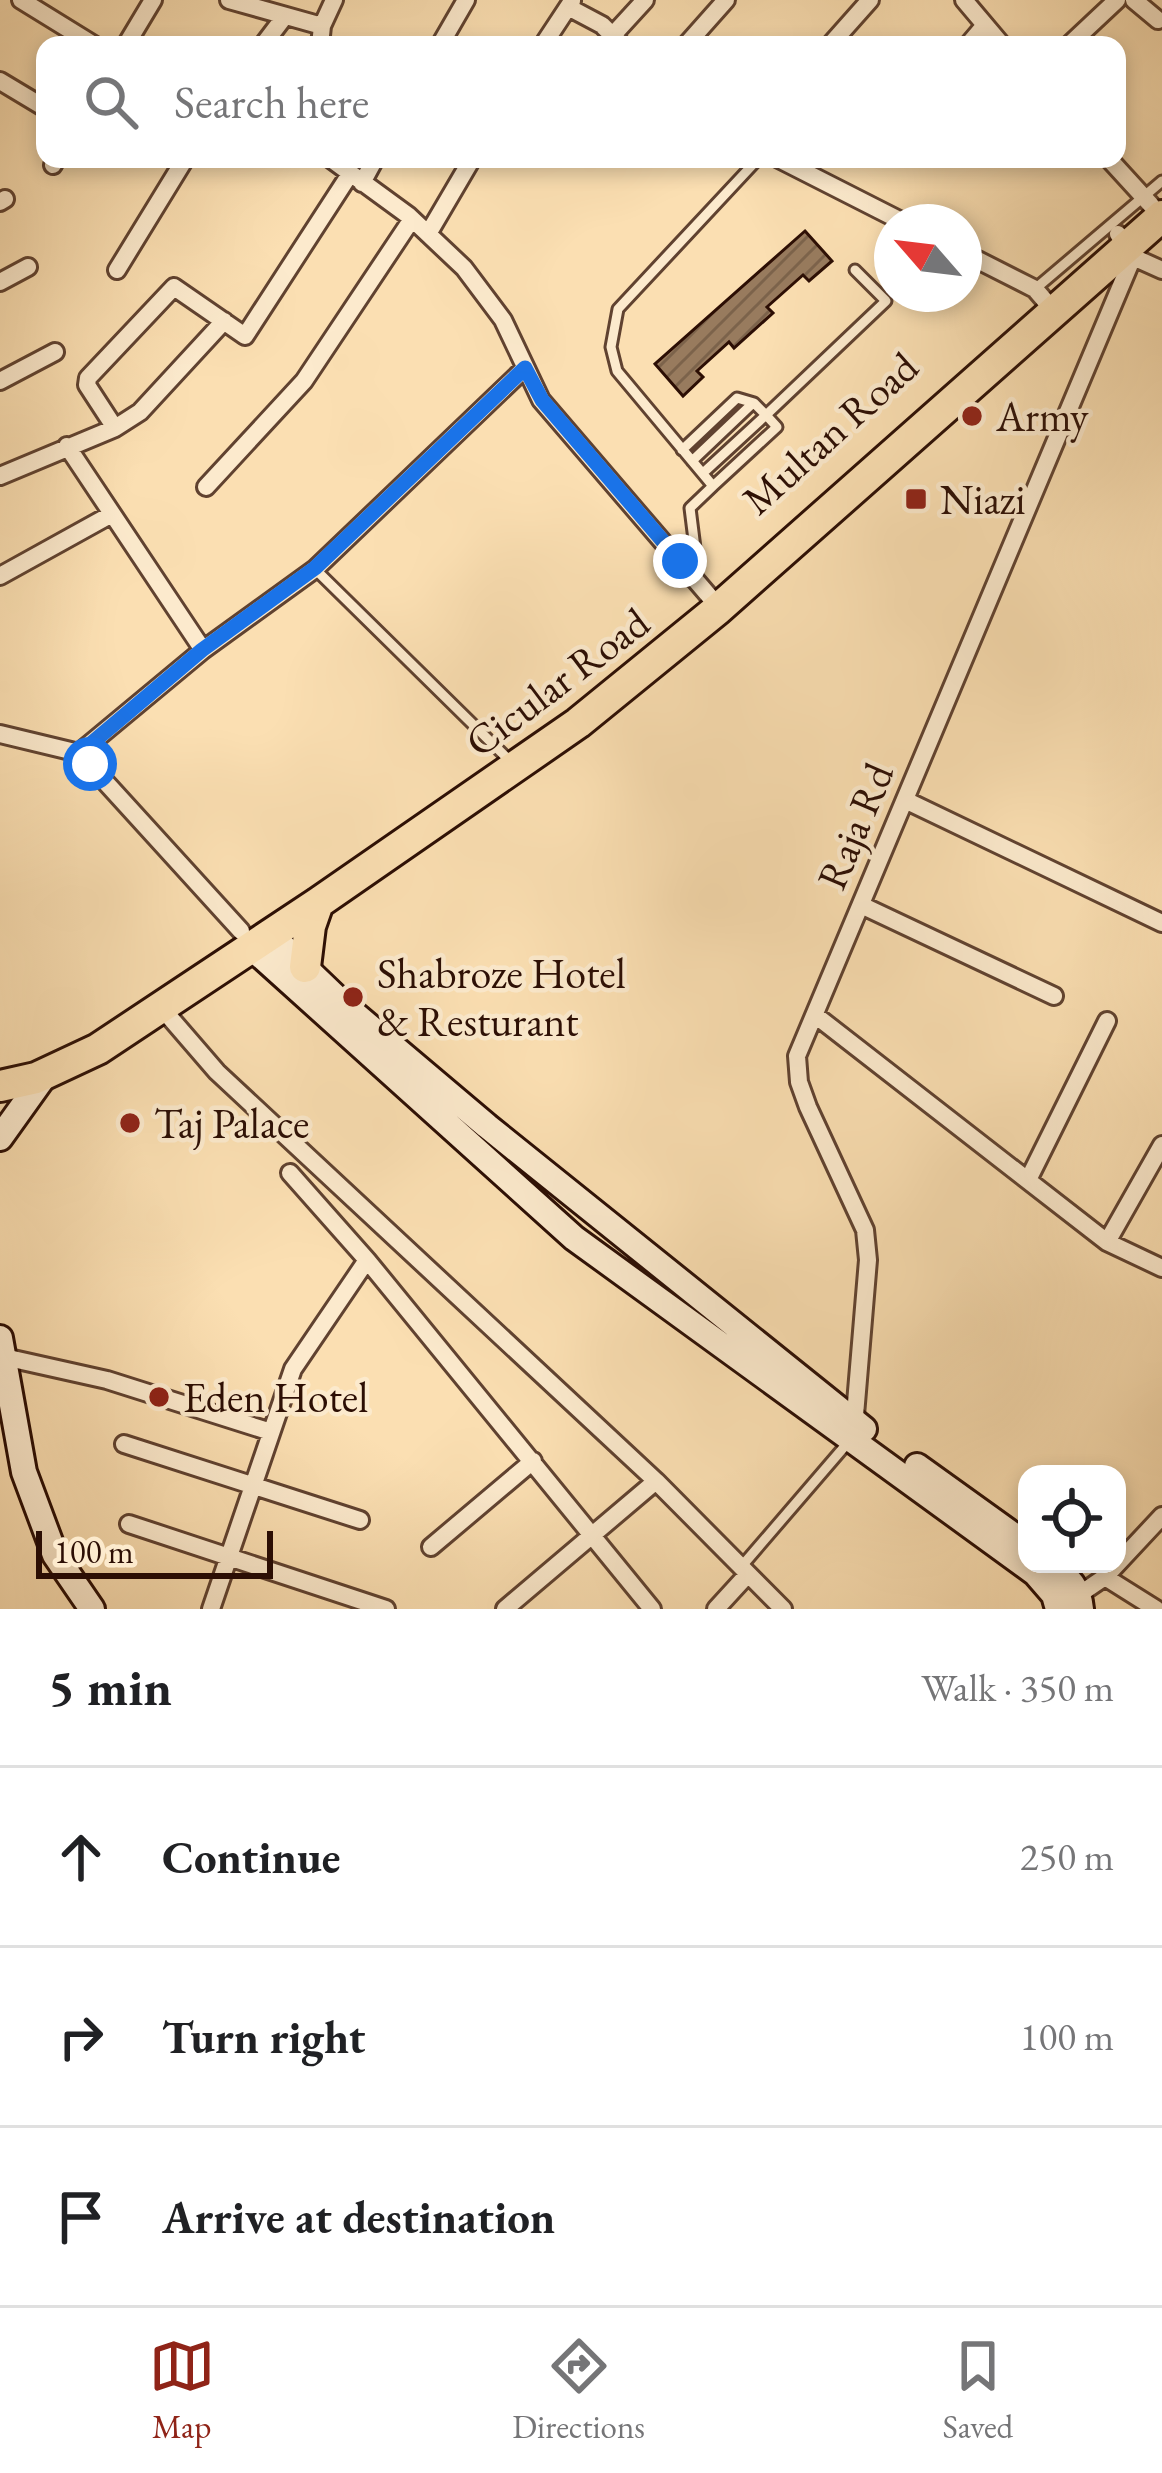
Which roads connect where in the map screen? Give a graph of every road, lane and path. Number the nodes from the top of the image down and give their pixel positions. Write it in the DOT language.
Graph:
graph roads {
  1 [pos="21,0"];
  2 [pos="153,0"];
  3 [pos="229,0"];
  4 [pos="334,0"];
  5 [pos="466,0"];
  6 [pos="644,0"];
  7 [pos="726,0"];
  8 [pos="870,0"];
  9 [pos="964,0"];
  10 [pos="1117,0"];
  11 [pos="1134,0"];
  12 [pos="570,3"];
  13 [pos="285,16"];
  14 [pos="1158,20"];
  15 [pos="985,25"];
  16 [pos="79,36"];
  17 [pos="131,36"];
  18 [pos="270,36"];
  19 [pos="321,36"];
  20 [pos="445,36"];
  21 [pos="549,36"];
  22 [pos="613,36"];
  23 [pos="620,36"];
  24 [pos="694,36"];
  25 [pos="838,36"];
  26 [pos="976,36"];
  27 [pos="994,36"];
  28 [pos="1079,36"];
  29 [pos="0,81"];
  30 [pos="36,103"];
  31 [pos="179,168"];
  32 [pos="343,168"];
  33 [pos="366,168"];
  34 [pos="467,168"];
  35 [pos="750,168"];
  36 [pos="796,168"];
  37 [pos="1120,168"];
  38 [pos="356,178"];
  39 [pos="1156,199"];
  40 [pos="874,207"];
  41 [pos="412,219"];
  42 [pos="428,234"];
  43 [pos="1125,245"];
  44 [pos="982,263"];
  45 [pos="28,267"];
  46 [pos="855,269"];
  47 [pos="117,270"];
  48 [pos="1162,270"];
  49 [pos="0,282"];
  50 [pos="1044,299"];
  51 [pos="224,321"];
  52 [pos="55,352"];
  53 [pos="525,368"];
  54 [pos="0,381"];
  55 [pos="754,403"];
  56 [pos="766,415"];
  57 [pos="115,428"];
  58 [pos="67,446"];
  59 [pos="682,450"];
  60 [pos="692,461"];
  61 [pos="703,473"];
  62 [pos="0,476"];
  63 [pos="713,486"];
  64 [pos="206,487"];
  65 [pos="112,514"];
  66 [pos="680,561"];
  67 [pos="315,568"];
  68 [pos="0,576"];
  69 [pos="710,597"];
  70 [pos="202,650"];
  71 [pos="0,734"];
  72 [pos="80,753"];
  73 [pos="509,763"];
  74 [pos="904,800"];
  75 [pos="318,903"];
  76 [pos="861,904"];
  77 [pos="1162,923"];
  78 [pos="255,938"];
  79 [pos="305,967"];
  80 [pos="1054,996"];
  81 [pos="160,1006"];
  82 [pos="815,1015"];
  83 [pos="1107,1021"];
  84 [pos="0,1065"];
  85 [pos="45,1075"];
  86 [pos="0,1086"];
  87 [pos="0,1138"];
  88 [pos="1162,1145"];
  89 [pos="290,1173"];
  90 [pos="1028,1180"];
  91 [pos="1107,1242"];
  92 [pos="367,1260"];
  93 [pos="1162,1268"];
  94 [pos="2,1347"];
  95 [pos="853,1431"];
  96 [pos="271,1432"];
  97 [pos="124,1444"];
  98 [pos="533,1461"];
  99 [pos="656,1481"];
  100 [pos="253,1485"];
  101 [pos="1162,1516"];
  102 [pos="360,1520"];
  103 [pos="129,1524"];
  104 [pos="592,1535"];
  105 [pos="1018,1539"];
  106 [pos="431,1546"];
  107 [pos="230,1555"];
  108 [pos="745,1570"];
  109 [pos="1059,1573"];
  110 [pos="1105,1577"];
  111 [pos="1080,1602"];
  112 [pos="92,1609"];
  113 [pos="211,1609"];
  114 [pos="386,1609"];
  115 [pos="505,1609"];
  116 [pos="652,1609"];
  117 [pos="716,1609"];
  118 [pos="783,1609"];
  119 [pos="1058,1609"];
  120 [pos="1156,1609"];
  1 -- 16 [label="street"];
  2 -- 17 [label="street"];
  3 -- 13 [label="street"];
  4 -- 19 [label="street"];
  5 -- 20 [label="street"];
  6 -- 23 [label="street"];
  7 -- 24 [label="street"];
  8 -- 25 [label="street"];
  9 -- 15 [label="street"];
  10 -- 28 [label="street"];
  11 -- 14 [label="street"];
  12 -- 21 [label="street"];
  12 -- 22 [label="street"];
  13 -- 18 [label="street"];
  13 -- 19 [label="street"];
  15 -- 26 [label="street"];
  15 -- 27 [label="street"];
  29 -- 30 [label="street"];
  31 -- 47 [label="street"];
  32 -- 38 [label="street"];
  33 -- 38 [label="street"];
  34 -- 42 [label="street"];
  35 -- 59 [label="lane"];
  36 -- 40 [label="street"];
  37 -- 39 [label="street"];
  38 -- 41 [label="street"];
  38 -- 51 [label="street"];
  39 -- 43 [label="highway, Cicular Road"];
  39 -- 50 [label="lane"];
  41 -- 42 [label="street"];
  41 -- 64 [label="street"];
  42 -- 53 [label="street"];
  43 -- 48 [label="street"];
  43 -- 50 [label="highway, Cicular Road"];
  43 -- 74 [label="street, Raja Rd"];
  44 -- 50 [label="street"];
  45 -- 49 [label="street"];
  46 -- 56 [label="lane"];
  50 -- 69 [label="highway, Multan Road"];
  50 -- 73 [label="highway, Cicular Road"];
  51 -- 57 [label="street"];
  51 -- 57 [label="street"];
  52 -- 54 [label="street"];
  53 -- 66 [label="street"];
  53 -- 67 [label="street"];
  55 -- 56 [label="lane"];
  55 -- 59 [label="lane"];
  55 -- 60 [label="lane"];
  56 -- 61 [label="lane"];
  56 -- 63 [label="lane"];
  57 -- 58 [label="street"];
  58 -- 62 [label="street"];
  58 -- 65 [label="street"];
  59 -- 60 [label="lane"];
  60 -- 61 [label="lane"];
  61 -- 63 [label="lane"];
  63 -- 66 [label="lane"];
  65 -- 68 [label="street"];
  65 -- 70 [label="street"];
  66 -- 69 [label="street"];
  67 -- 70 [label="street"];
  67 -- 73 [label="lane"];
  69 -- 73 [label="highway, Multan Road"];
  70 -- 72 [label="street"];
  71 -- 72 [label="street"];
  72 -- 78 [label="street"];
  73 -- 75 [label="highway, Cicular Road"];
  73 -- 78 [label="highway, Multan Road"];
  74 -- 76 [label="street, Raja Rd"];
  74 -- 77 [label="street"];
  75 -- 78 [label="highway, Cicular Road"];
  75 -- 79 [label="highway"];
  76 -- 80 [label="street"];
  76 -- 82 [label="street, Raja Rd"];
  78 -- 79 [label="main road"];
  78 -- 81 [label="highway, Cicular Road"];
  78 -- 84 [label="highway, Multan Road"];
  78 -- 95 [label="main road"];
  79 -- 95 [label="main road"];
  81 -- 85 [label="highway, Cicular Road"];
  81 -- 99 [label="street"];
  82 -- 90 [label="street"];
  82 -- 95 [label="street, Raja Rd"];
  83 -- 90 [label="street"];
  85 -- 86 [label="highway, Cicular Road"];
  85 -- 87 [label="main road"];
  88 -- 91 [label="street"];
  89 -- 92 [label="street"];
  90 -- 91 [label="street"];
  91 -- 93 [label="street"];
  92 -- 96 [label="street"];
  92 -- 98 [label="street"];
  94 -- 96 [label="street"];
  94 -- 112 [label="main road"];
  95 -- 105 [label="main road"];
  95 -- 108 [label="lane"];
  95 -- 119 [label="main road"];
  96 -- 100 [label="street"];
  97 -- 100 [label="street"];
  98 -- 104 [label="street"];
  98 -- 106 [label="street"];
  99 -- 104 [label="street"];
  99 -- 108 [label="street"];
  100 -- 102 [label="street"];
  100 -- 107 [label="street"];
  101 -- 110 [label="street"];
  103 -- 107 [label="street"];
  104 -- 115 [label="street"];
  104 -- 116 [label="street"];
  107 -- 113 [label="street"];
  107 -- 114 [label="street"];
  108 -- 117 [label="street"];
  108 -- 118 [label="street"];
  109 -- 111 [label="main road"];
  110 -- 111 [label="street"];
  110 -- 120 [label="street"];
}
